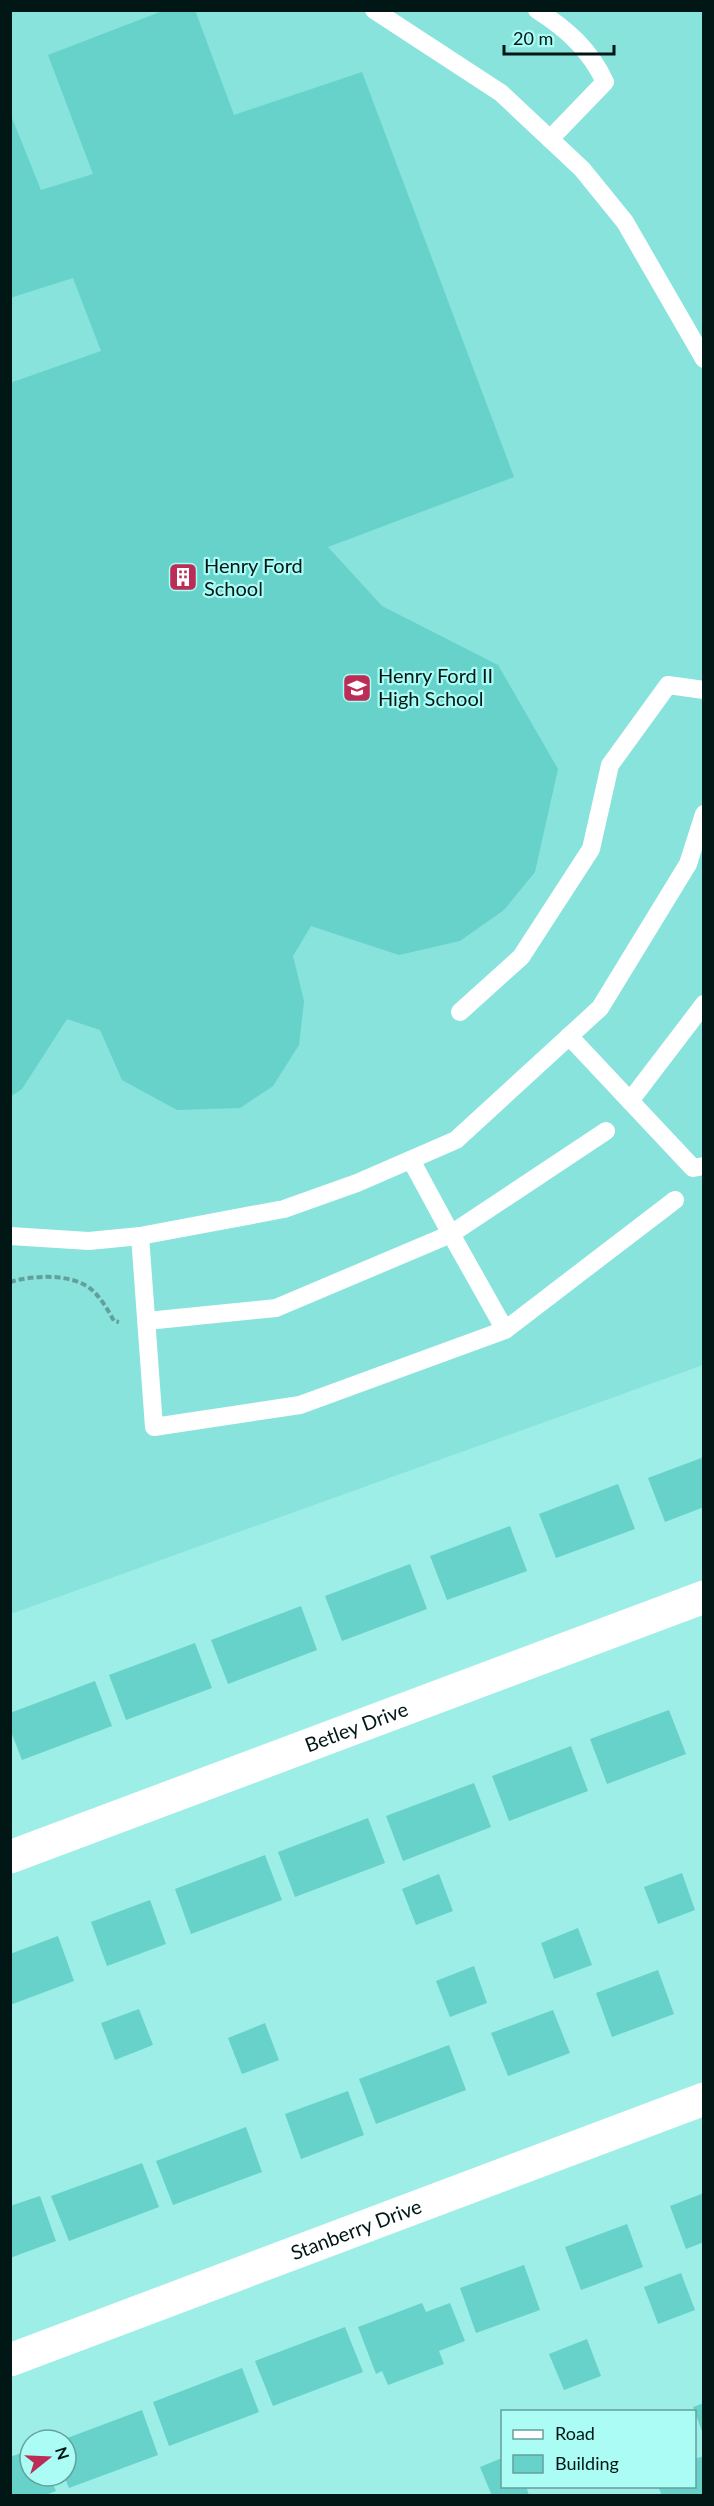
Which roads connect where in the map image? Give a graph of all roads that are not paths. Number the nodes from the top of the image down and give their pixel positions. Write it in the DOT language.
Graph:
graph roads {
  1 [pos="374,10"];
  2 [pos="537,10"];
  3 [pos="550,139"];
  4 [pos="704,359"];
  5 [pos="704,690"];
  6 [pos="704,814"];
  7 [pos="704,1004"];
  8 [pos="460,1012"];
  9 [pos="569,1036"];
  10 [pos="630,1101"];
  11 [pos="606,1131"];
  12 [pos="411,1160"];
  13 [pos="704,1166"];
  14 [pos="675,1200"];
  15 [pos="451,1234"];
  16 [pos="10,1236"];
  17 [pos="140,1236"];
  18 [pos="147,1321"];
  19 [pos="505,1330"];
  20 [pos="704,1597"];
  21 [pos="10,1857"];
  22 [pos="704,2099"];
  23 [pos="10,2360"];
  1 -- 3 [label="lane"];
  2 -- 3 [label="lane"];
  3 -- 4 [label="lane"];
  5 -- 8 [label="lane"];
  6 -- 9 [label="lane"];
  7 -- 10 [label="lane"];
  9 -- 10 [label="lane"];
  9 -- 12 [label="lane"];
  10 -- 13 [label="lane"];
  11 -- 15 [label="lane"];
  12 -- 15 [label="lane"];
  12 -- 17 [label="lane"];
  14 -- 19 [label="lane"];
  15 -- 18 [label="lane"];
  15 -- 19 [label="lane"];
  16 -- 17 [label="lane"];
  17 -- 18 [label="lane"];
  18 -- 19 [label="lane"];
  20 -- 21 [label="street, Betley Drive"];
  22 -- 23 [label="street, Stanberry Drive"];
}
